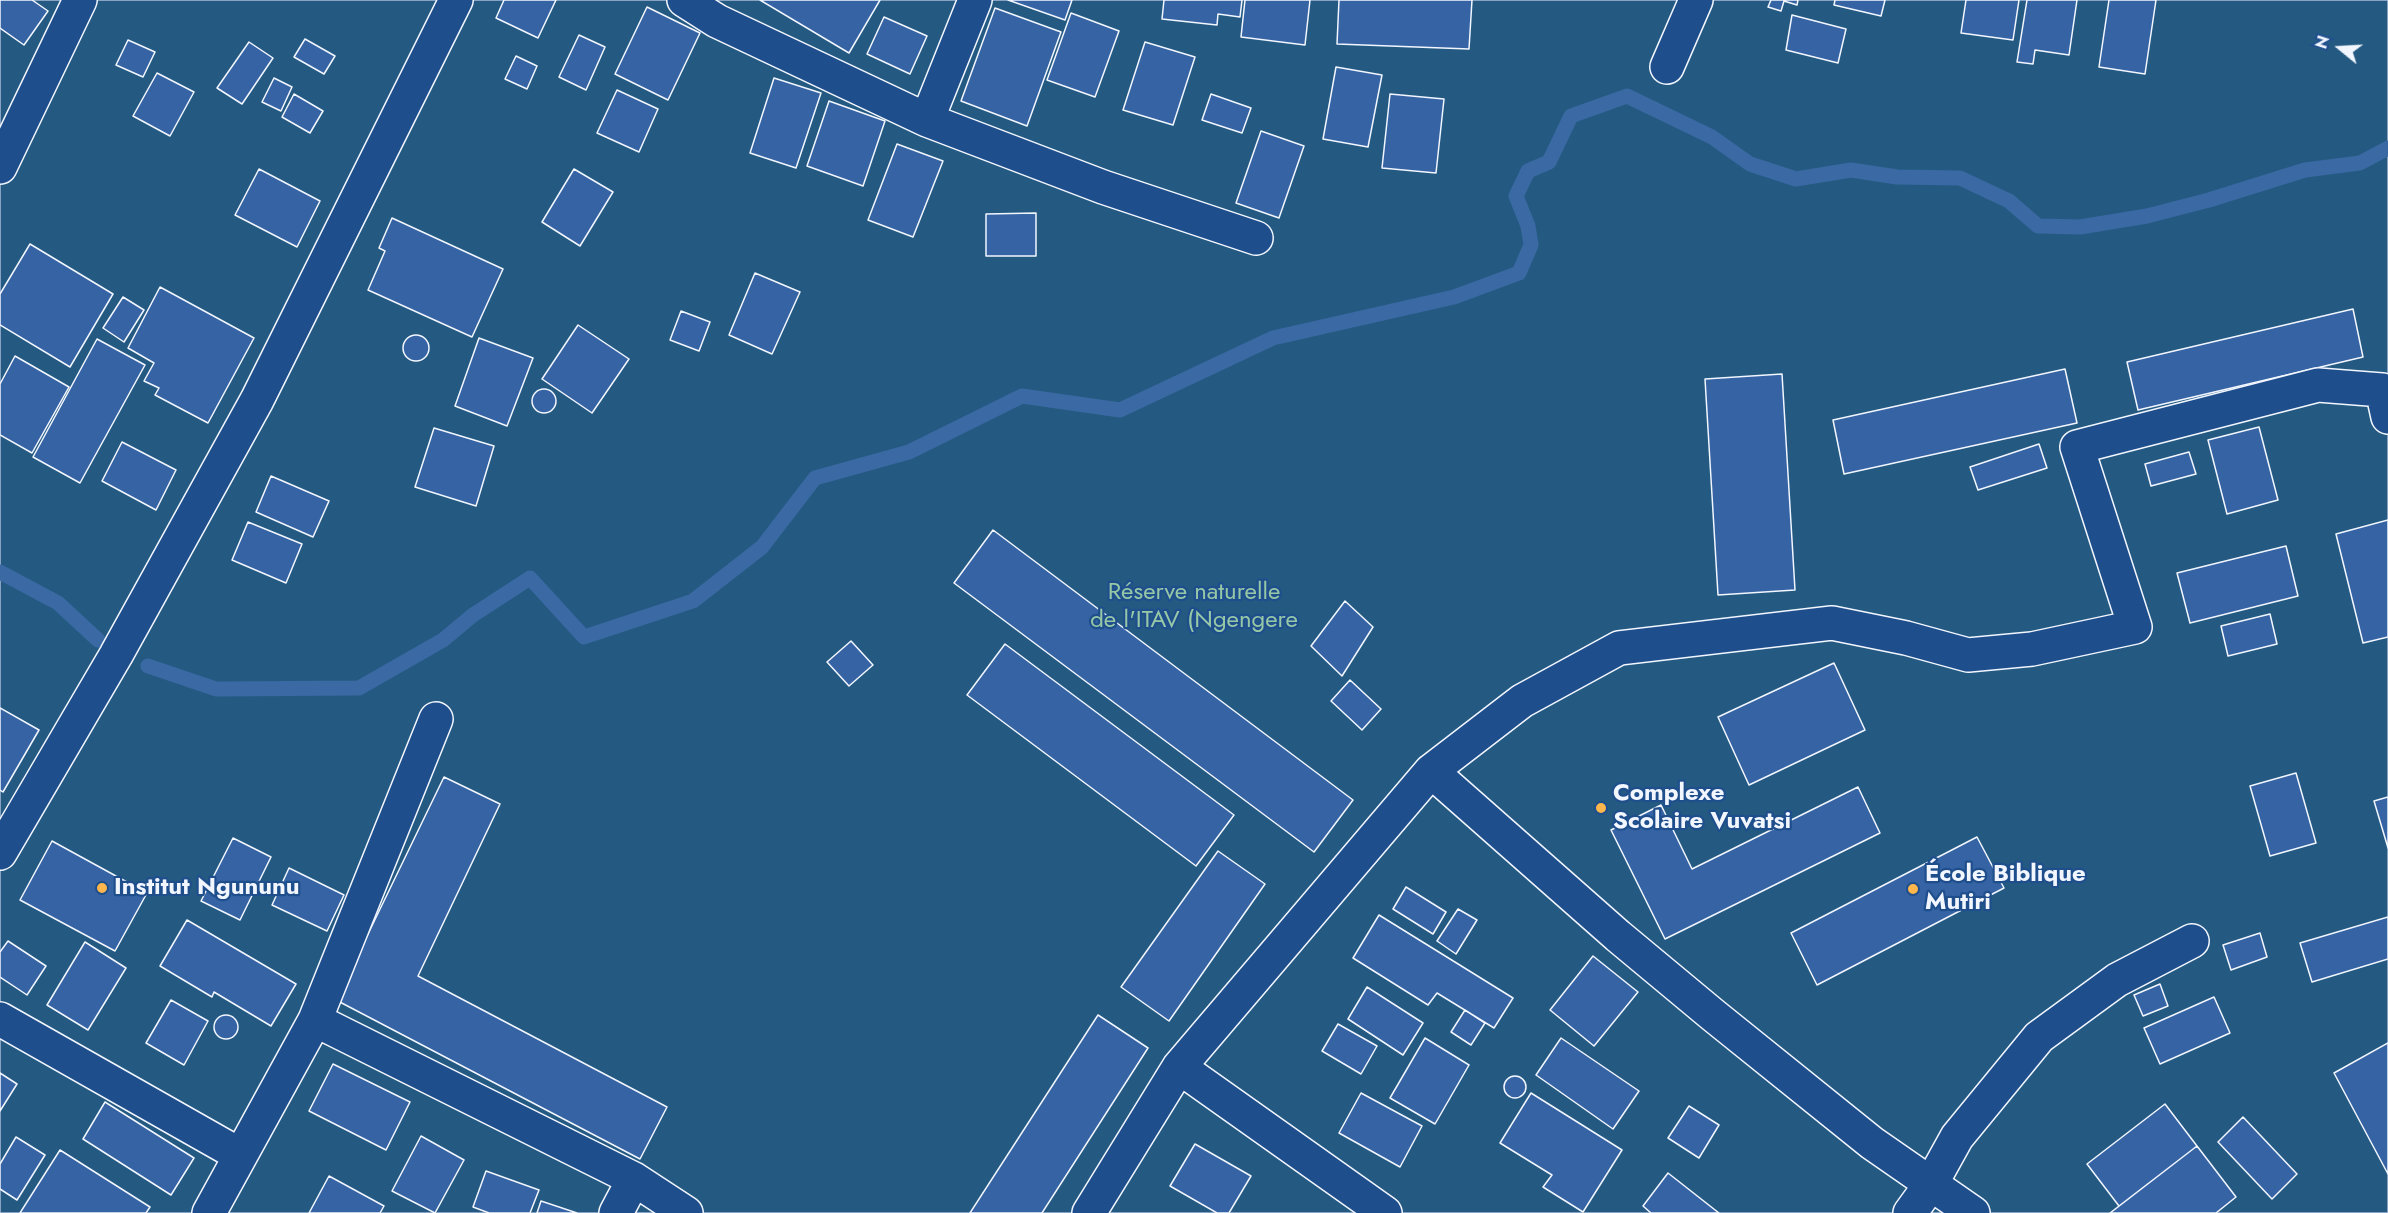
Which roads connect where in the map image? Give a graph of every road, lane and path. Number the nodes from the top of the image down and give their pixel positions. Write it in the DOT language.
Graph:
graph roads {
  1 [pos="80,0"];
  2 [pos="456,0"];
  3 [pos="684,0"];
  4 [pos="975,0"];
  5 [pos="1696,0"];
  6 [pos="1667,67"];
  7 [pos="927,120"];
  8 [pos="0,167"];
  9 [pos="1256,238"];
  10 [pos="2388,417"];
  11 [pos="436,719"];
  12 [pos="1431,771"];
  13 [pos="0,853"];
  14 [pos="2192,941"];
  15 [pos="0,1019"];
  16 [pos="315,1020"];
  17 [pos="1179,1067"];
  18 [pos="240,1155"];
  19 [pos="634,1179"];
  20 [pos="1931,1184"];
  21 [pos="209,1213"];
  22 [pos="616,1213"];
  23 [pos="686,1213"];
  24 [pos="1089,1213"];
  25 [pos="1385,1213"];
  26 [pos="1910,1213"];
  27 [pos="1973,1213"];
  1 -- 8 [label="street"];
  2 -- 13 [label="street"];
  3 -- 7 [label="street"];
  4 -- 7 [label="street"];
  5 -- 6 [label="street"];
  7 -- 9 [label="street"];
  10 -- 12 [label="street"];
  11 -- 16 [label="street"];
  12 -- 17 [label="street"];
  12 -- 20 [label="street"];
  14 -- 20 [label="street"];
  15 -- 18 [label="street"];
  16 -- 18 [label="street"];
  16 -- 19 [label="street"];
  17 -- 24 [label="street"];
  17 -- 25 [label="street"];
  18 -- 21 [label="street"];
  19 -- 22 [label="street"];
  19 -- 23 [label="street"];
  20 -- 26 [label="street"];
  20 -- 27 [label="street"];
}
